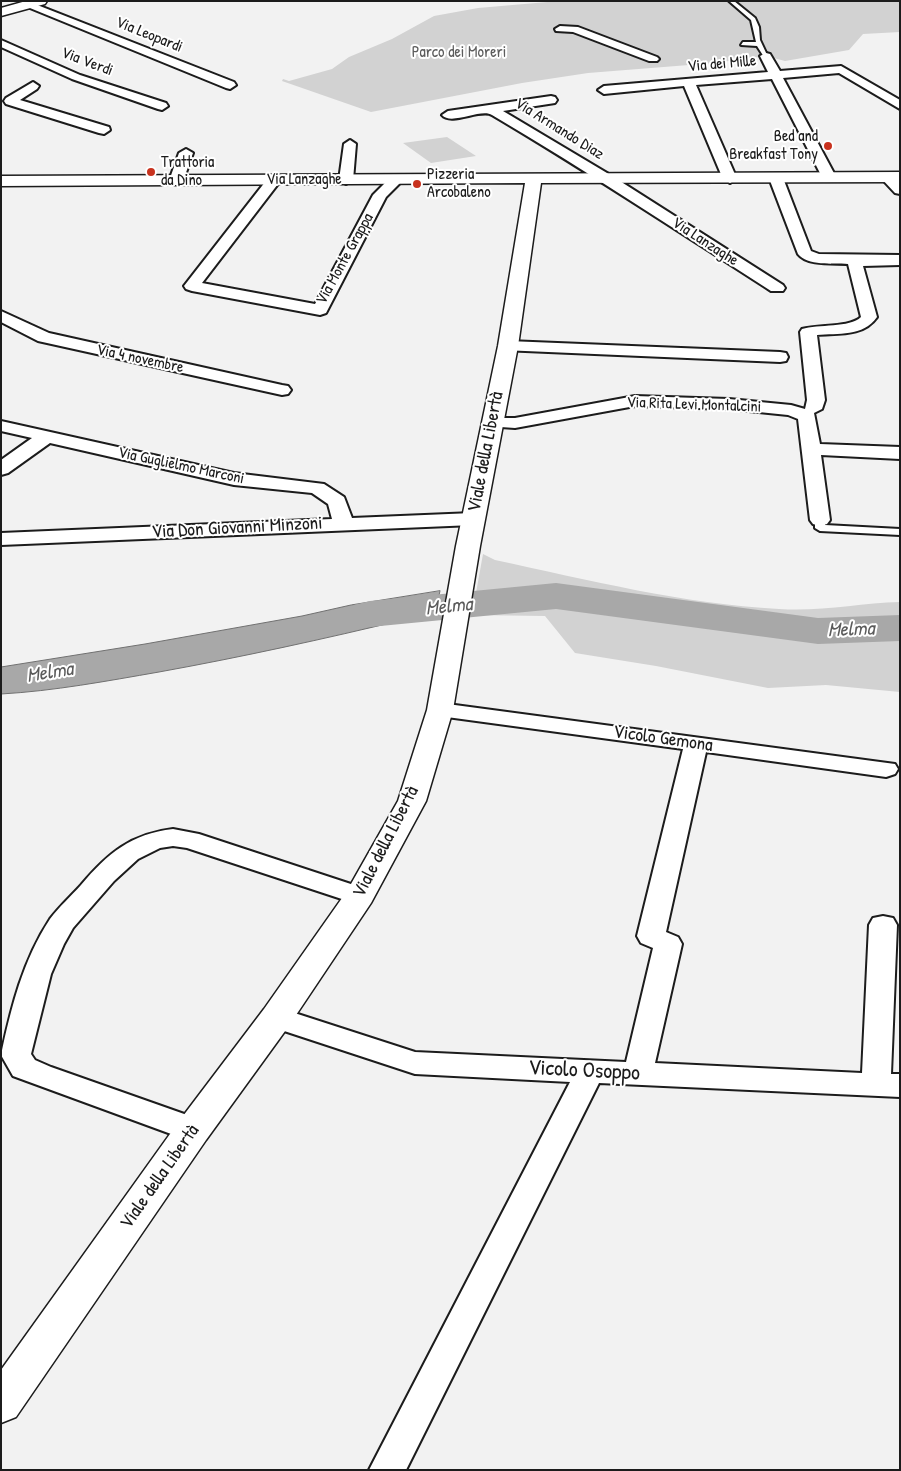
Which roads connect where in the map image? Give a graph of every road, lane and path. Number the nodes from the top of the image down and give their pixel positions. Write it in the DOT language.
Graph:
graph roads {
  1 [pos="731,1"];
  2 [pos="35,3"];
  3 [pos="1,12"];
  4 [pos="746,14"];
  5 [pos="740,15"];
  6 [pos="560,29"];
  7 [pos="614,33"];
  8 [pos="595,37"];
  9 [pos="1,43"];
  10 [pos="743,44"];
  11 [pos="758,44"];
  12 [pos="766,56"];
  13 [pos="653,59"];
  14 [pos="776,76"];
  15 [pos="689,83"];
  16 [pos="230,85"];
  17 [pos="33,86"];
  18 [pos="604,90"];
  19 [pos="551,100"];
  20 [pos="6,104"];
  21 [pos="900,105"];
  22 [pos="162,106"];
  23 [pos="492,109"];
  24 [pos="448,115"];
  25 [pos="104,130"];
  26 [pos="350,144"];
  27 [pos="186,154"];
  28 [pos="894,177"];
  29 [pos="776,178"];
  30 [pos="829,178"];
  31 [pos="534,179"];
  32 [pos="607,179"];
  33 [pos="730,179"];
  34 [pos="176,180"];
  35 [pos="274,180"];
  36 [pos="346,180"];
  37 [pos="396,180"];
  38 [pos="2,182"];
  39 [pos="900,190"];
  40 [pos="863,260"];
  41 [pos="900,260"];
  42 [pos="777,288"];
  43 [pos="1,316"];
  44 [pos="508,346"];
  45 [pos="780,357"];
  46 [pos="282,390"];
  47 [pos="810,412"];
  48 [pos="492,422"];
  49 [pos="1,426"];
  50 [pos="46,437"];
  51 [pos="811,449"];
  52 [pos="900,453"];
  53 [pos="1,469"];
  54 [pos="473,519"];
  55 [pos="820,520"];
  56 [pos="344,524"];
  57 [pos="900,532"];
  58 [pos="1,539"];
  59 [pos="440,710"];
  60 [pos="696,743"];
  61 [pos="886,769"];
  62 [pos="360,896"];
  63 [pos="883,925"];
  64 [pos="276,1018"];
  65 [pos="8,1056"];
  66 [pos="590,1071"];
  67 [pos="638,1073"];
  68 [pos="888,1085"];
  69 [pos="193,1130"];
  70 [pos="1,1404"];
  71 [pos="387,1470"];
  1 -- 4 [label="lane"];
  2 -- 3 [label="street"];
  2 -- 16 [label="street, Via Leopardi"];
  4 -- 5 [label="lane"];
  4 -- 11 [label="lane"];
  6 -- 8 [label="street"];
  7 -- 8 [label="street"];
  8 -- 13 [label="street"];
  9 -- 22 [label="street, Via Verdi"];
  10 -- 11 [label="lane"];
  11 -- 12 [label="lane"];
  12 -- 14 [label="street"];
  14 -- 15 [label="street, Via dei Mille"];
  14 -- 21 [label="street, Via dei Mille"];
  14 -- 30 [label="street"];
  15 -- 18 [label="street, Via dei Mille"];
  15 -- 33 [label="street"];
  17 -- 20 [label="street"];
  19 -- 23 [label="street"];
  20 -- 25 [label="street"];
  23 -- 24 [label="street"];
  23 -- 32 [label="street, Via Armando Diaz"];
  26 -- 36 [label="street"];
  27 -- 34 [label="street"];
  28 -- 30 [label="street, Via Lanzaghe"];
  28 -- 39 [label="street, Via Lanzaghe"];
  29 -- 30 [label="street, Via Lanzaghe"];
  29 -- 33 [label="street, Via Lanzaghe"];
  29 -- 40 [label="street"];
  31 -- 32 [label="street, Via Lanzaghe"];
  31 -- 37 [label="street, Via Lanzaghe"];
  31 -- 44 [label="street, Viale della Libertà"];
  32 -- 33 [label="street, Via Lanzaghe"];
  32 -- 42 [label="street, Via Lanzaghe"];
  34 -- 35 [label="street, Via Lanzaghe"];
  34 -- 38 [label="street, Via Lanzaghe"];
  35 -- 36 [label="street, Via Lanzaghe"];
  35 -- 37 [label="street, Via Monte Grappa"];
  36 -- 37 [label="street, Via Lanzaghe"];
  40 -- 41 [label="street"];
  40 -- 47 [label="street"];
  43 -- 46 [label="street, Via 4 novembre"];
  44 -- 45 [label="street"];
  44 -- 48 [label="street, Viale della Libertà"];
  47 -- 48 [label="street, Via Rita Levi Montalcini"];
  47 -- 51 [label="street"];
  48 -- 54 [label="street, Viale della Libertà"];
  49 -- 50 [label="street, Via Guglielmo Marconi"];
  50 -- 53 [label="street"];
  50 -- 56 [label="street, Via Guglielmo Marconi"];
  51 -- 52 [label="street"];
  51 -- 55 [label="street"];
  54 -- 56 [label="street, Via Don Giovanni Minzoni"];
  54 -- 59 [label="street, Viale della Libertà"];
  55 -- 57 [label="lane"];
  56 -- 58 [label="street, Via Don Giovanni Minzoni"];
  59 -- 60 [label="street, Vicolo Gemona"];
  59 -- 62 [label="street, Viale della Libertà"];
  60 -- 61 [label="street, Vicolo Gemona"];
  60 -- 67 [label="street"];
  62 -- 64 [label="street, Viale della Libertà"];
  62 -- 65 [label="street"];
  63 -- 68 [label="street"];
  64 -- 66 [label="street, Vicolo Osoppo"];
  64 -- 69 [label="street, Viale della Libertà"];
  65 -- 69 [label="street"];
  66 -- 67 [label="street, Vicolo Osoppo"];
  66 -- 71 [label="street"];
  67 -- 68 [label="street, Vicolo Osoppo"];
  69 -- 70 [label="street, Viale della Libertà"];
}
